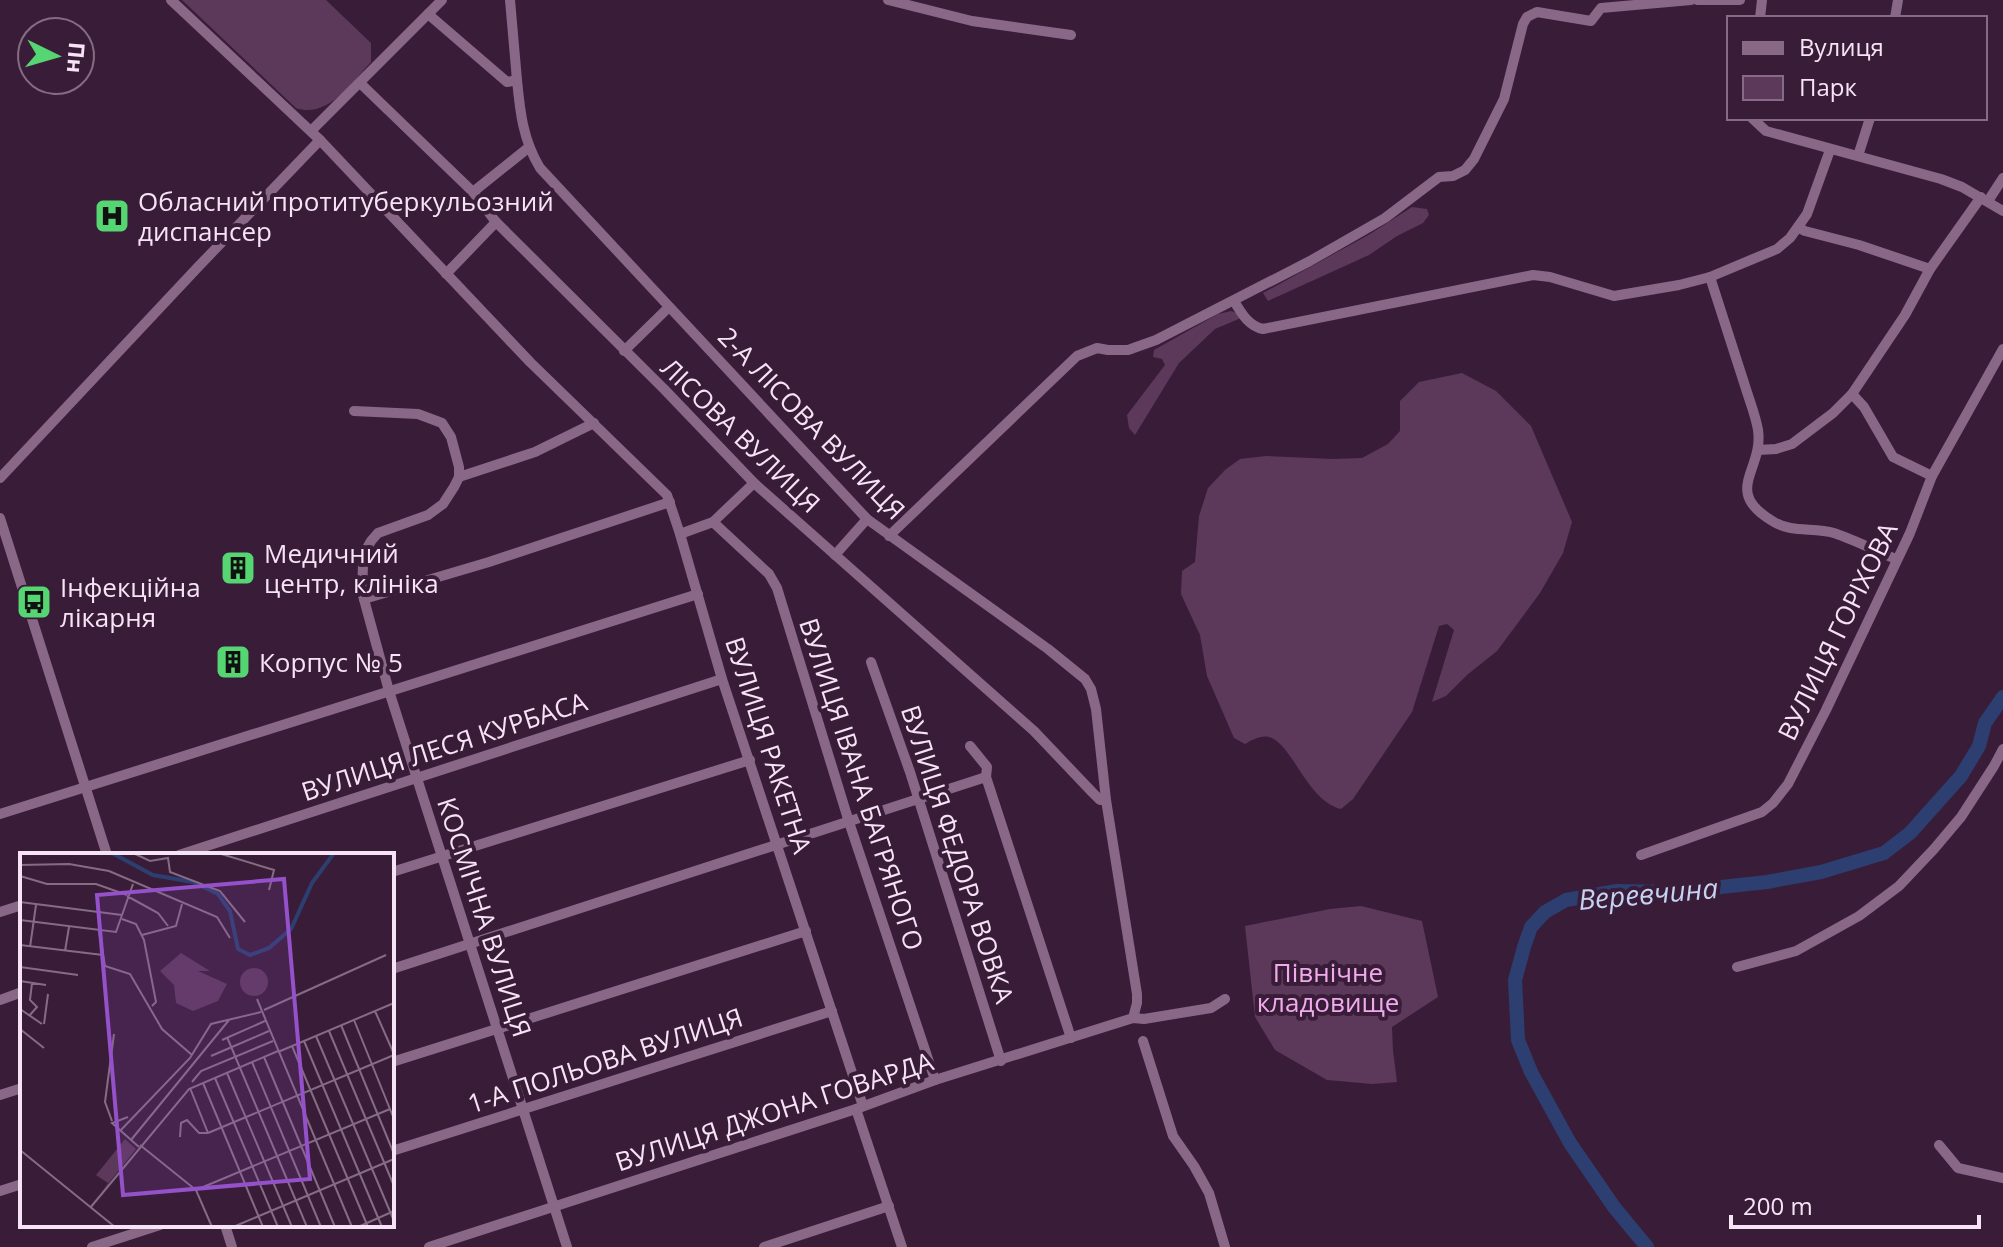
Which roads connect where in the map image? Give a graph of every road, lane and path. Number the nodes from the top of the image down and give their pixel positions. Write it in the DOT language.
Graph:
graph roads {
  1 [pos="171,0"];
  2 [pos="442,0"];
  3 [pos="510,0"];
  4 [pos="888,0"];
  5 [pos="1691,0"];
  6 [pos="1697,0"];
  7 [pos="1740,0"];
  8 [pos="1602,4"];
  9 [pos="428,14"];
  10 [pos="1071,35"];
  11 [pos="517,80"];
  12 [pos="360,83"];
  13 [pos="1754,120"];
  14 [pos="1869,120"];
  15 [pos="311,131"];
  16 [pos="320,140"];
  17 [pos="528,148"];
  18 [pos="1830,150"];
  19 [pos="1858,156"];
  20 [pos="2003,178"];
  21 [pos="473,192"];
  22 [pos="1984,199"];
  23 [pos="2003,211"];
  24 [pos="496,222"];
  25 [pos="1799,228"];
  26 [pos="1930,269"];
  27 [pos="446,274"];
  28 [pos="1710,277"];
  29 [pos="1234,301"];
  30 [pos="669,307"];
  31 [pos="2003,349"];
  32 [pos="624,351"];
  33 [pos="1852,394"];
  34 [pos="354,411"];
  35 [pos="594,423"];
  36 [pos="1758,450"];
  37 [pos="1932,476"];
  38 [pos="459,477"];
  39 [pos="0,478"];
  40 [pos="754,483"];
  41 [pos="670,502"];
  42 [pos="0,518"];
  43 [pos="867,519"];
  44 [pos="713,522"];
  45 [pos="680,534"];
  46 [pos="889,536"];
  47 [pos="835,555"];
  48 [pos="1896,559"];
  49 [pos="698,594"];
  50 [pos="364,599"];
  51 [pos="871,662"];
  52 [pos="722,679"];
  53 [pos="389,691"];
  54 [pos="970,746"];
  55 [pos="2003,749"];
  56 [pos="750,760"];
  57 [pos="418,777"];
  58 [pos="986,777"];
  59 [pos="86,787"];
  60 [pos="918,799"];
  61 [pos="1106,800"];
  62 [pos="0,814"];
  63 [pos="849,822"];
  64 [pos="778,844"];
  65 [pos="106,853"];
  66 [pos="185,853"];
  67 [pos="1641,855"];
  68 [pos="443,857"];
  69 [pos="394,871"];
  70 [pos="20,906"];
  71 [pos="0,912"];
  72 [pos="806,931"];
  73 [pos="471,943"];
  74 [pos="1737,967"];
  75 [pos="394,968"];
  76 [pos="20,993"];
  77 [pos="1225,999"];
  78 [pos="0,1000"];
  79 [pos="832,1011"];
  80 [pos="1133,1018"];
  81 [pos="497,1029"];
  82 [pos="1071,1038"];
  83 [pos="1143,1041"];
  84 [pos="394,1061"];
  85 [pos="1001,1061"];
  86 [pos="935,1080"];
  87 [pos="20,1089"];
  88 [pos="0,1095"];
  89 [pos="859,1108"];
  90 [pos="524,1109"];
  91 [pos="1939,1145"];
  92 [pos="394,1150"];
  93 [pos="2003,1178"];
  94 [pos="20,1185"];
  95 [pos="0,1191"];
  96 [pos="554,1205"];
  97 [pos="889,1206"];
  98 [pos="154,1227"];
  99 [pos="226,1227"];
  100 [pos="92,1247"];
  101 [pos="232,1247"];
  102 [pos="429,1247"];
  103 [pos="567,1247"];
  104 [pos="764,1247"];
  105 [pos="902,1247"];
  106 [pos="1225,1247"];
  1 -- 15 [label="street, ВУЛИЦЯ РАКЕТНА"];
  2 -- 9 [label="street"];
  3 -- 11 [label="street, 2-А ЛІСОВА ВУЛИЦЯ"];
  4 -- 10 [label="street"];
  5 -- 8 [label="street"];
  6 -- 7 [label="street"];
  8 -- 29 [label="street"];
  9 -- 11 [label="street"];
  9 -- 12 [label="street"];
  11 -- 17 [label="street, 2-А ЛІСОВА ВУЛИЦЯ"];
  12 -- 15 [label="street"];
  12 -- 21 [label="street, ЛІСОВА ВУЛИЦЯ"];
  13 -- 18 [label="street"];
  14 -- 19 [label="street"];
  15 -- 16 [label="street, ВУЛИЦЯ РАКЕТНА"];
  16 -- 27 [label="street, ВУЛИЦЯ РАКЕТНА"];
  16 -- 39 [label="street"];
  17 -- 21 [label="street"];
  17 -- 30 [label="street, 2-А ЛІСОВА ВУЛИЦЯ"];
  18 -- 19 [label="street"];
  18 -- 25 [label="street"];
  19 -- 22 [label="street"];
  20 -- 22 [label="street"];
  21 -- 24 [label="street, ЛІСОВА ВУЛИЦЯ"];
  22 -- 23 [label="street"];
  22 -- 26 [label="street"];
  24 -- 27 [label="street"];
  24 -- 32 [label="street, ЛІСОВА ВУЛИЦЯ"];
  25 -- 26 [label="street"];
  25 -- 28 [label="street"];
  26 -- 33 [label="street"];
  27 -- 35 [label="street, ВУЛИЦЯ РАКЕТНА"];
  28 -- 29 [label="street"];
  28 -- 36 [label="street"];
  29 -- 46 [label="street"];
  30 -- 32 [label="street"];
  30 -- 43 [label="street, 2-А ЛІСОВА ВУЛИЦЯ"];
  31 -- 37 [label="street, ВУЛИЦЯ ГОРІХОВА"];
  32 -- 40 [label="street, ЛІСОВА ВУЛИЦЯ"];
  33 -- 36 [label="street"];
  33 -- 37 [label="street"];
  34 -- 38 [label="street"];
  35 -- 38 [label="street"];
  35 -- 41 [label="street, ВУЛИЦЯ РАКЕТНА"];
  36 -- 48 [label="street"];
  37 -- 48 [label="street, ВУЛИЦЯ ГОРІХОВА"];
  38 -- 50 [label="street, КОСМІЧНА ВУЛИЦЯ"];
  40 -- 44 [label="street"];
  40 -- 47 [label="street, ЛІСОВА ВУЛИЦЯ"];
  41 -- 45 [label="street, ВУЛИЦЯ РАКЕТНА"];
  41 -- 50 [label="street"];
  42 -- 59 [label="street"];
  43 -- 46 [label="street, 2-А ЛІСОВА ВУЛИЦЯ"];
  43 -- 47 [label="street"];
  44 -- 45 [label="street"];
  44 -- 63 [label="street, ВУЛИЦЯ ІВАНА БАГРЯНОГО"];
  45 -- 49 [label="street, ВУЛИЦЯ РАКЕТНА"];
  46 -- 61 [label="street, 2-А ЛІСОВА ВУЛИЦЯ"];
  47 -- 61 [label="street, ЛІСОВА ВУЛИЦЯ"];
  48 -- 67 [label="street, ВУЛИЦЯ ГОРІХОВА"];
  49 -- 52 [label="street, ВУЛИЦЯ РАКЕТНА"];
  49 -- 53 [label="street"];
  50 -- 53 [label="street, КОСМІЧНА ВУЛИЦЯ"];
  51 -- 60 [label="street, ВУЛИЦЯ ФЕДОРА ВОВКА"];
  52 -- 56 [label="street, ВУЛИЦЯ РАКЕТНА"];
  52 -- 57 [label="street, ВУЛИЦЯ ЛЕСЯ КУРБАСА"];
  53 -- 57 [label="street, КОСМІЧНА ВУЛИЦЯ"];
  53 -- 59 [label="street"];
  54 -- 58 [label="street"];
  55 -- 74 [label="street"];
  56 -- 64 [label="street, ВУЛИЦЯ РАКЕТНА"];
  56 -- 68 [label="street"];
  57 -- 66 [label="street, ВУЛИЦЯ ЛЕСЯ КУРБАСА"];
  57 -- 68 [label="street, КОСМІЧНА ВУЛИЦЯ"];
  58 -- 60 [label="street"];
  58 -- 82 [label="street"];
  59 -- 62 [label="street"];
  59 -- 65 [label="street"];
  60 -- 63 [label="street"];
  60 -- 85 [label="street, ВУЛИЦЯ ФЕДОРА ВОВКА"];
  61 -- 80 [label="street, 2-А ЛІСОВА ВУЛИЦЯ"];
  63 -- 64 [label="street"];
  63 -- 86 [label="street, ВУЛИЦЯ ІВАНА БАГРЯНОГО"];
  64 -- 72 [label="street, ВУЛИЦЯ РАКЕТНА"];
  64 -- 73 [label="street"];
  68 -- 69 [label="street"];
  68 -- 73 [label="street, КОСМІЧНА ВУЛИЦЯ"];
  70 -- 71 [label="street"];
  72 -- 79 [label="street, ВУЛИЦЯ РАКЕТНА"];
  72 -- 81 [label="street"];
  73 -- 75 [label="street"];
  73 -- 81 [label="street, КОСМІЧНА ВУЛИЦЯ"];
  76 -- 78 [label="street"];
  77 -- 80 [label="street, ВУЛИЦЯ ДЖОНА ГОВАРДА"];
  79 -- 89 [label="street, ВУЛИЦЯ РАКЕТНА"];
  79 -- 90 [label="street, 1-А ПОЛЬОВА ВУЛИЦЯ"];
  80 -- 82 [label="street, ВУЛИЦЯ ДЖОНА ГОВАРДА"];
  81 -- 84 [label="street"];
  81 -- 90 [label="street, КОСМІЧНА ВУЛИЦЯ"];
  82 -- 85 [label="street, ВУЛИЦЯ ДЖОНА ГОВАРДА"];
  83 -- 106 [label="street"];
  85 -- 86 [label="street, ВУЛИЦЯ ДЖОНА ГОВАРДА"];
  86 -- 89 [label="street, ВУЛИЦЯ ДЖОНА ГОВАРДА"];
  87 -- 88 [label="street"];
  89 -- 96 [label="street, ВУЛИЦЯ ДЖОНА ГОВАРДА"];
  89 -- 97 [label="street, ВУЛИЦЯ РАКЕТНА"];
  90 -- 92 [label="street, 1-А ПОЛЬОВА ВУЛИЦЯ"];
  90 -- 96 [label="street, КОСМІЧНА ВУЛИЦЯ"];
  91 -- 93 [label="street"];
  94 -- 95 [label="street"];
  96 -- 102 [label="street, ВУЛИЦЯ ДЖОНА ГОВАРДА"];
  96 -- 103 [label="street, КОСМІЧНА ВУЛИЦЯ"];
  97 -- 104 [label="street"];
  97 -- 105 [label="street, ВУЛИЦЯ РАКЕТНА"];
  98 -- 100 [label="street"];
  99 -- 101 [label="street"];
}
